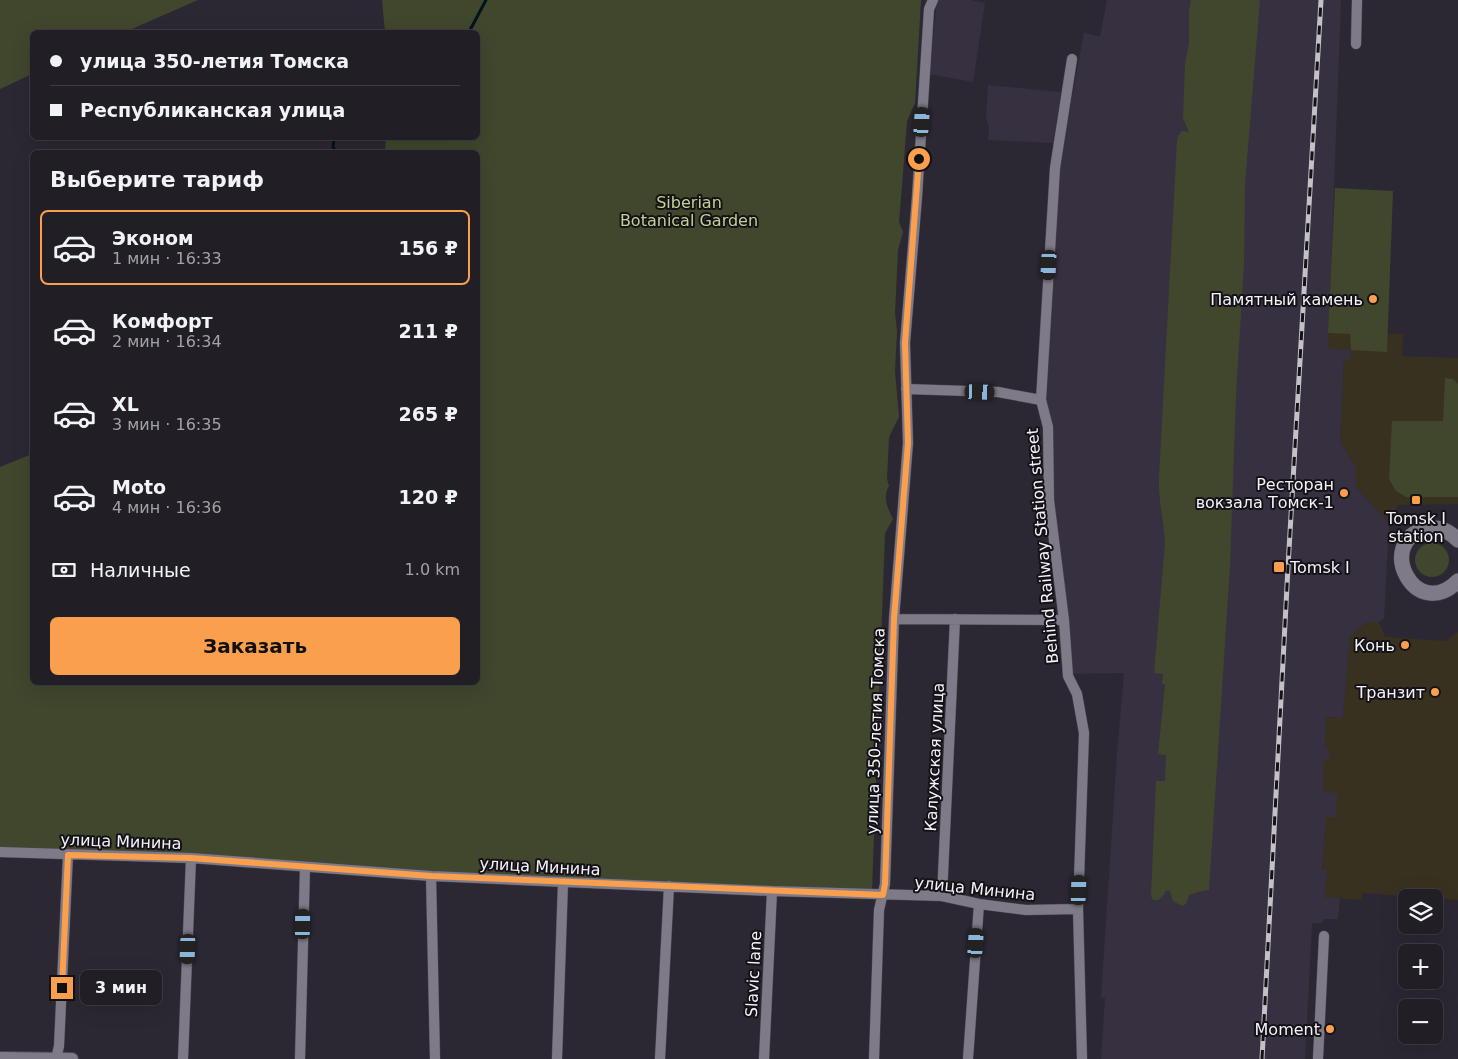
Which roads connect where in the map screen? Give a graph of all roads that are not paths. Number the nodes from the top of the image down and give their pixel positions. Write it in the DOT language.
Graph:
graph roads {
  1 [pos="933,0"];
  2 [pos="1356,0"];
  3 [pos="1356,44"];
  4 [pos="1072,59"];
  5 [pos="906,389"];
  6 [pos="1041,400"];
  7 [pos="1451,531"];
  8 [pos="1458,540"];
  9 [pos="1458,581"];
  10 [pos="1458,590"];
  11 [pos="1442,591"];
  12 [pos="894,619"];
  13 [pos="955,619"];
  14 [pos="1064,620"];
  15 [pos="0,852"];
  16 [pos="68,855"];
  17 [pos="191,858"];
  18 [pos="305,867"];
  19 [pos="431,876"];
  20 [pos="563,882"];
  21 [pos="669,886"];
  22 [pos="772,891"];
  23 [pos="883,895"];
  24 [pos="942,896"];
  25 [pos="979,904"];
  26 [pos="1078,909"];
  27 [pos="1324,936"];
  28 [pos="0,1058"];
  29 [pos="57,1059"];
  30 [pos="72,1059"];
  31 [pos="183,1059"];
  32 [pos="300,1059"];
  33 [pos="435,1059"];
  34 [pos="556,1059"];
  35 [pos="660,1059"];
  36 [pos="764,1059"];
  37 [pos="874,1059"];
  38 [pos="968,1059"];
  39 [pos="1082,1059"];
  40 [pos="1318,1059"];
  1 -- 5 [label="street, улица 350-летия Томска"];
  2 -- 3 [label="street"];
  4 -- 6 [label="street, Behind Railway Station street"];
  5 -- 6 [label="street"];
  5 -- 12 [label="street, улица 350-летия Томска"];
  6 -- 14 [label="street, Behind Railway Station street"];
  7 -- 8 [label="main road"];
  7 -- 11 [label="main road"];
  9 -- 11 [label="main road"];
  10 -- 11 [label="main road"];
  12 -- 13 [label="street"];
  12 -- 23 [label="street, улица 350-летия Томска"];
  13 -- 14 [label="street"];
  13 -- 24 [label="street, Калужская улица"];
  14 -- 26 [label="street, Behind Railway Station street"];
  15 -- 16 [label="street, улица Минина"];
  16 -- 17 [label="street, улица Минина"];
  16 -- 29 [label="street"];
  17 -- 18 [label="street, улица Минина"];
  17 -- 31 [label="street"];
  18 -- 19 [label="street, улица Минина"];
  18 -- 32 [label="street"];
  19 -- 20 [label="street, улица Минина"];
  19 -- 33 [label="street"];
  20 -- 21 [label="street, улица Минина"];
  20 -- 34 [label="street"];
  21 -- 22 [label="street, улица Минина"];
  21 -- 35 [label="street"];
  22 -- 23 [label="street, улица Минина"];
  22 -- 36 [label="street, Slavic lane"];
  23 -- 24 [label="street, улица Минина"];
  23 -- 37 [label="street, улица 350-летия Томска"];
  24 -- 25 [label="street, улица Минина"];
  25 -- 26 [label="street, улица Минина"];
  25 -- 38 [label="street"];
  26 -- 39 [label="street, Behind Railway Station street"];
  27 -- 40 [label="street"];
  28 -- 29 [label="street"];
  29 -- 30 [label="street"];
}
